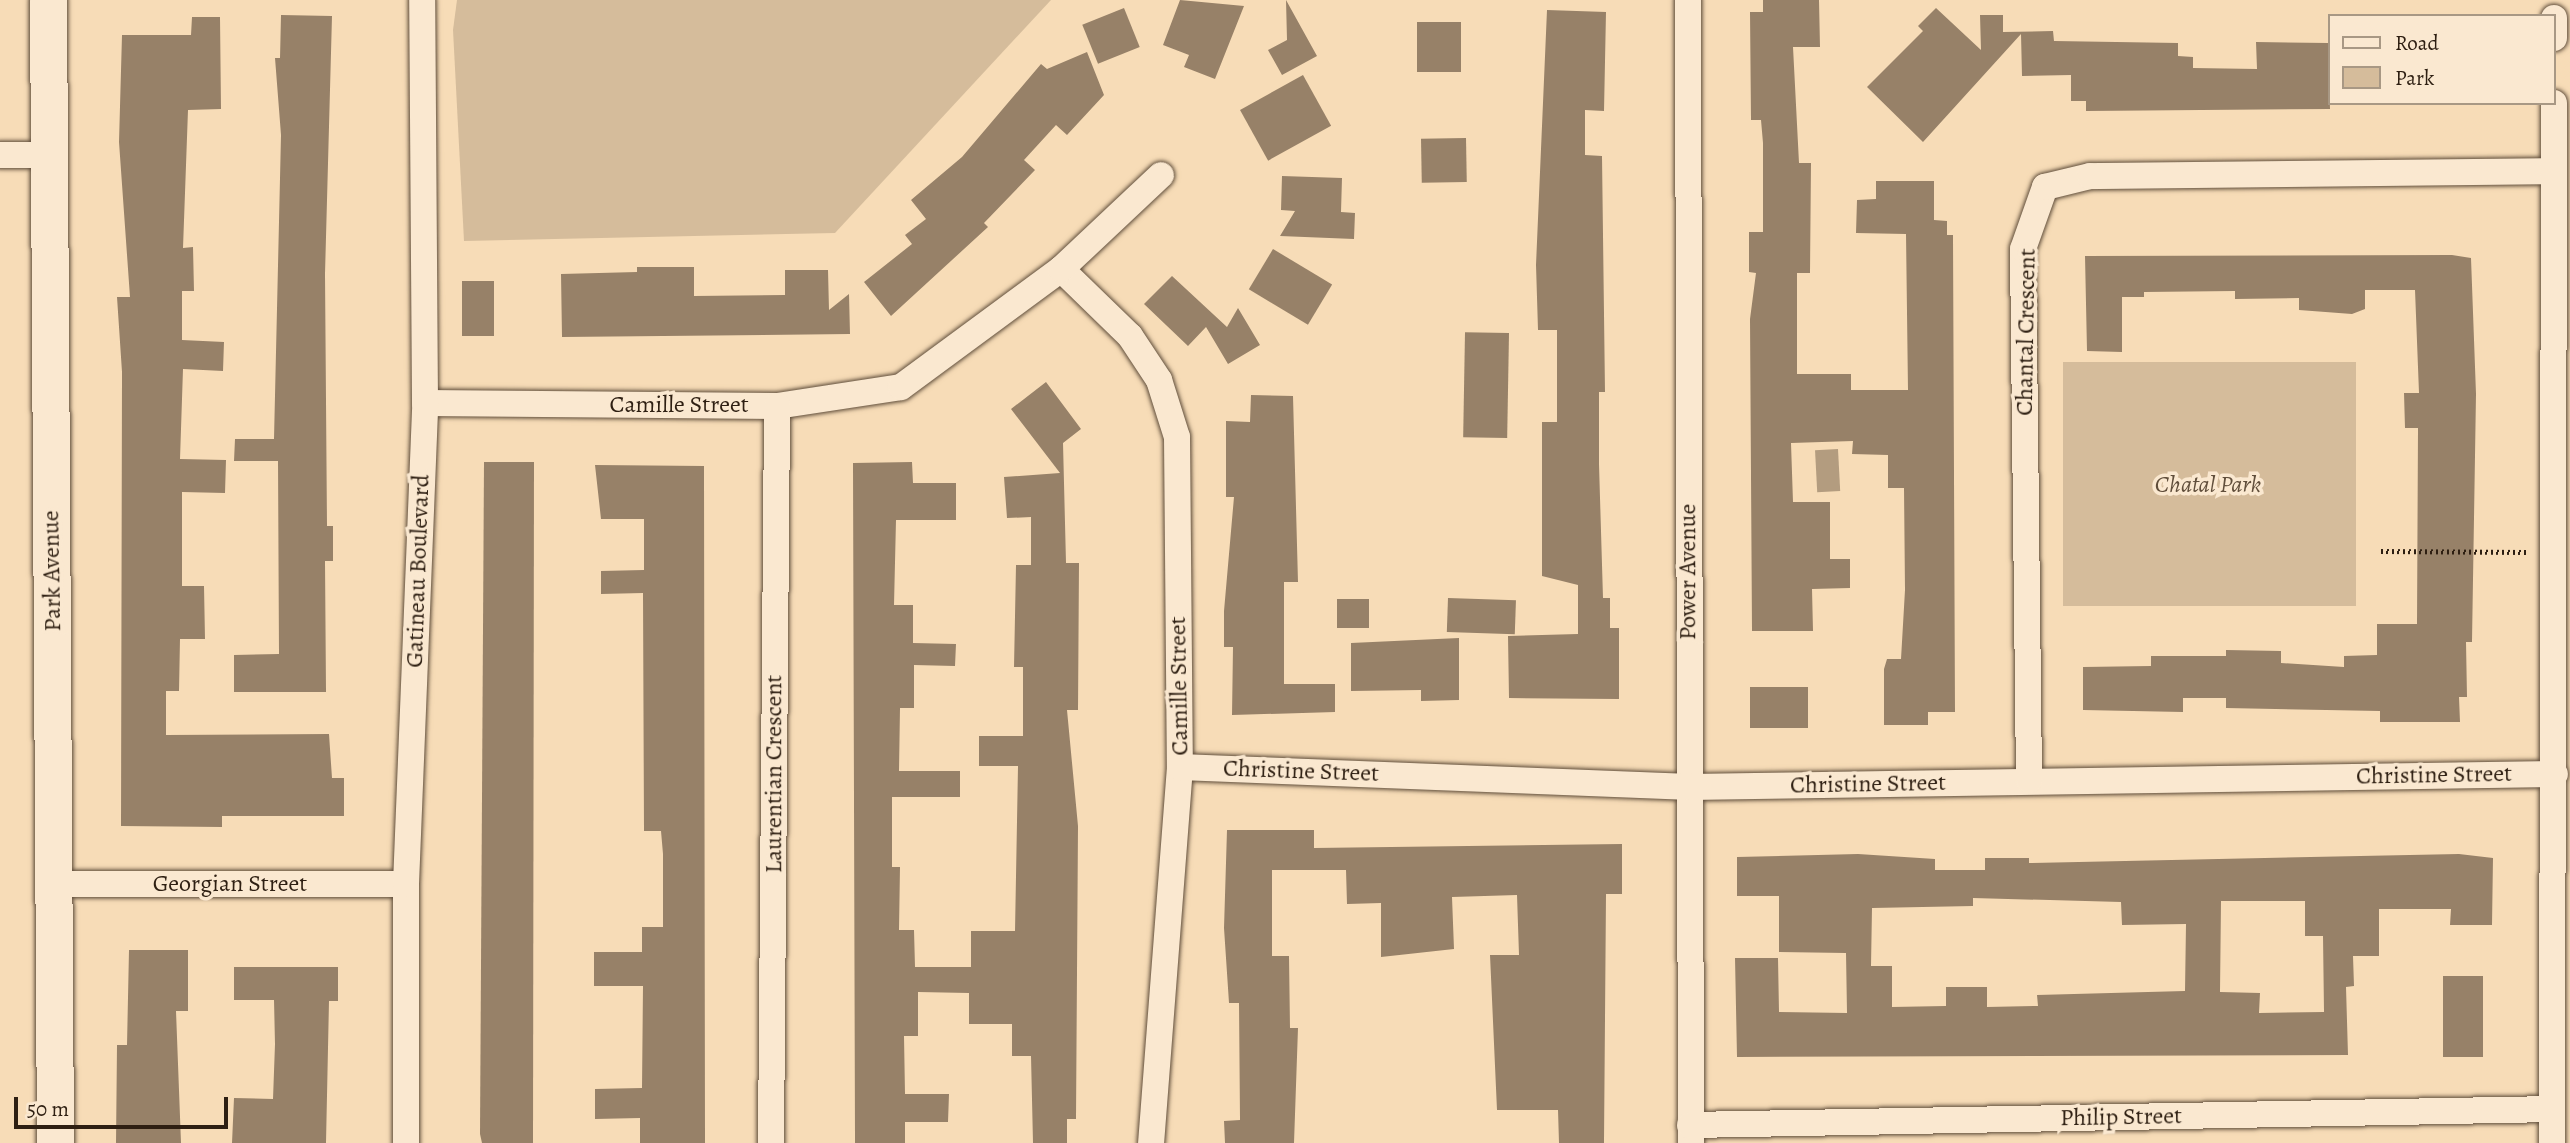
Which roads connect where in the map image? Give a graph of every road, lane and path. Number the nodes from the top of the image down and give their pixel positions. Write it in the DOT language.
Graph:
graph roads {
  1 [pos="48,0"];
  2 [pos="422,0"];
  3 [pos="1688,0"];
  4 [pos="2554,105"];
  5 [pos="0,155"];
  6 [pos="47,155"];
  7 [pos="2554,171"];
  8 [pos="1161,174"];
  9 [pos="1062,269"];
  10 [pos="425,403"];
  11 [pos="777,406"];
  12 [pos="2381,551"];
  13 [pos="2562,552"];
  14 [pos="1180,766"];
  15 [pos="2555,774"];
  16 [pos="2029,780"];
  17 [pos="1689,787"];
  18 [pos="55,884"];
  19 [pos="406,884"];
  20 [pos="2552,1109"];
  21 [pos="1690,1134"];
  22 [pos="55,1143"];
  23 [pos="406,1143"];
  24 [pos="771,1143"];
  25 [pos="1152,1143"];
  26 [pos="2552,1143"];
  1 -- 6 [label="street, Park Avenue"];
  2 -- 10 [label="street, Gatineau Boulevard"];
  3 -- 17 [label="street, Power Avenue"];
  4 -- 7 [label="street"];
  5 -- 6 [label="street"];
  6 -- 18 [label="street, Park Avenue"];
  7 -- 13 [label="street"];
  7 -- 16 [label="street, Chantal Crescent"];
  8 -- 9 [label="street, Camille Street"];
  9 -- 11 [label="street, Camille Street"];
  9 -- 14 [label="street, Camille Street"];
  10 -- 11 [label="street, Camille Street"];
  10 -- 19 [label="street, Gatineau Boulevard"];
  11 -- 24 [label="street, Laurentian Crescent"];
  12 -- 13 [label="path"];
  13 -- 15 [label="street"];
  14 -- 17 [label="street, Christine Street"];
  14 -- 25 [label="street, Camille Street"];
  15 -- 16 [label="street, Christine Street"];
  15 -- 20 [label="street"];
  16 -- 17 [label="street, Christine Street"];
  17 -- 21 [label="street, Power Avenue"];
  18 -- 19 [label="street, Georgian Street"];
  18 -- 22 [label="street, Park Avenue"];
  19 -- 23 [label="street, Gatineau Boulevard"];
  20 -- 21 [label="street, Philip Street"];
  20 -- 26 [label="street"];
}
